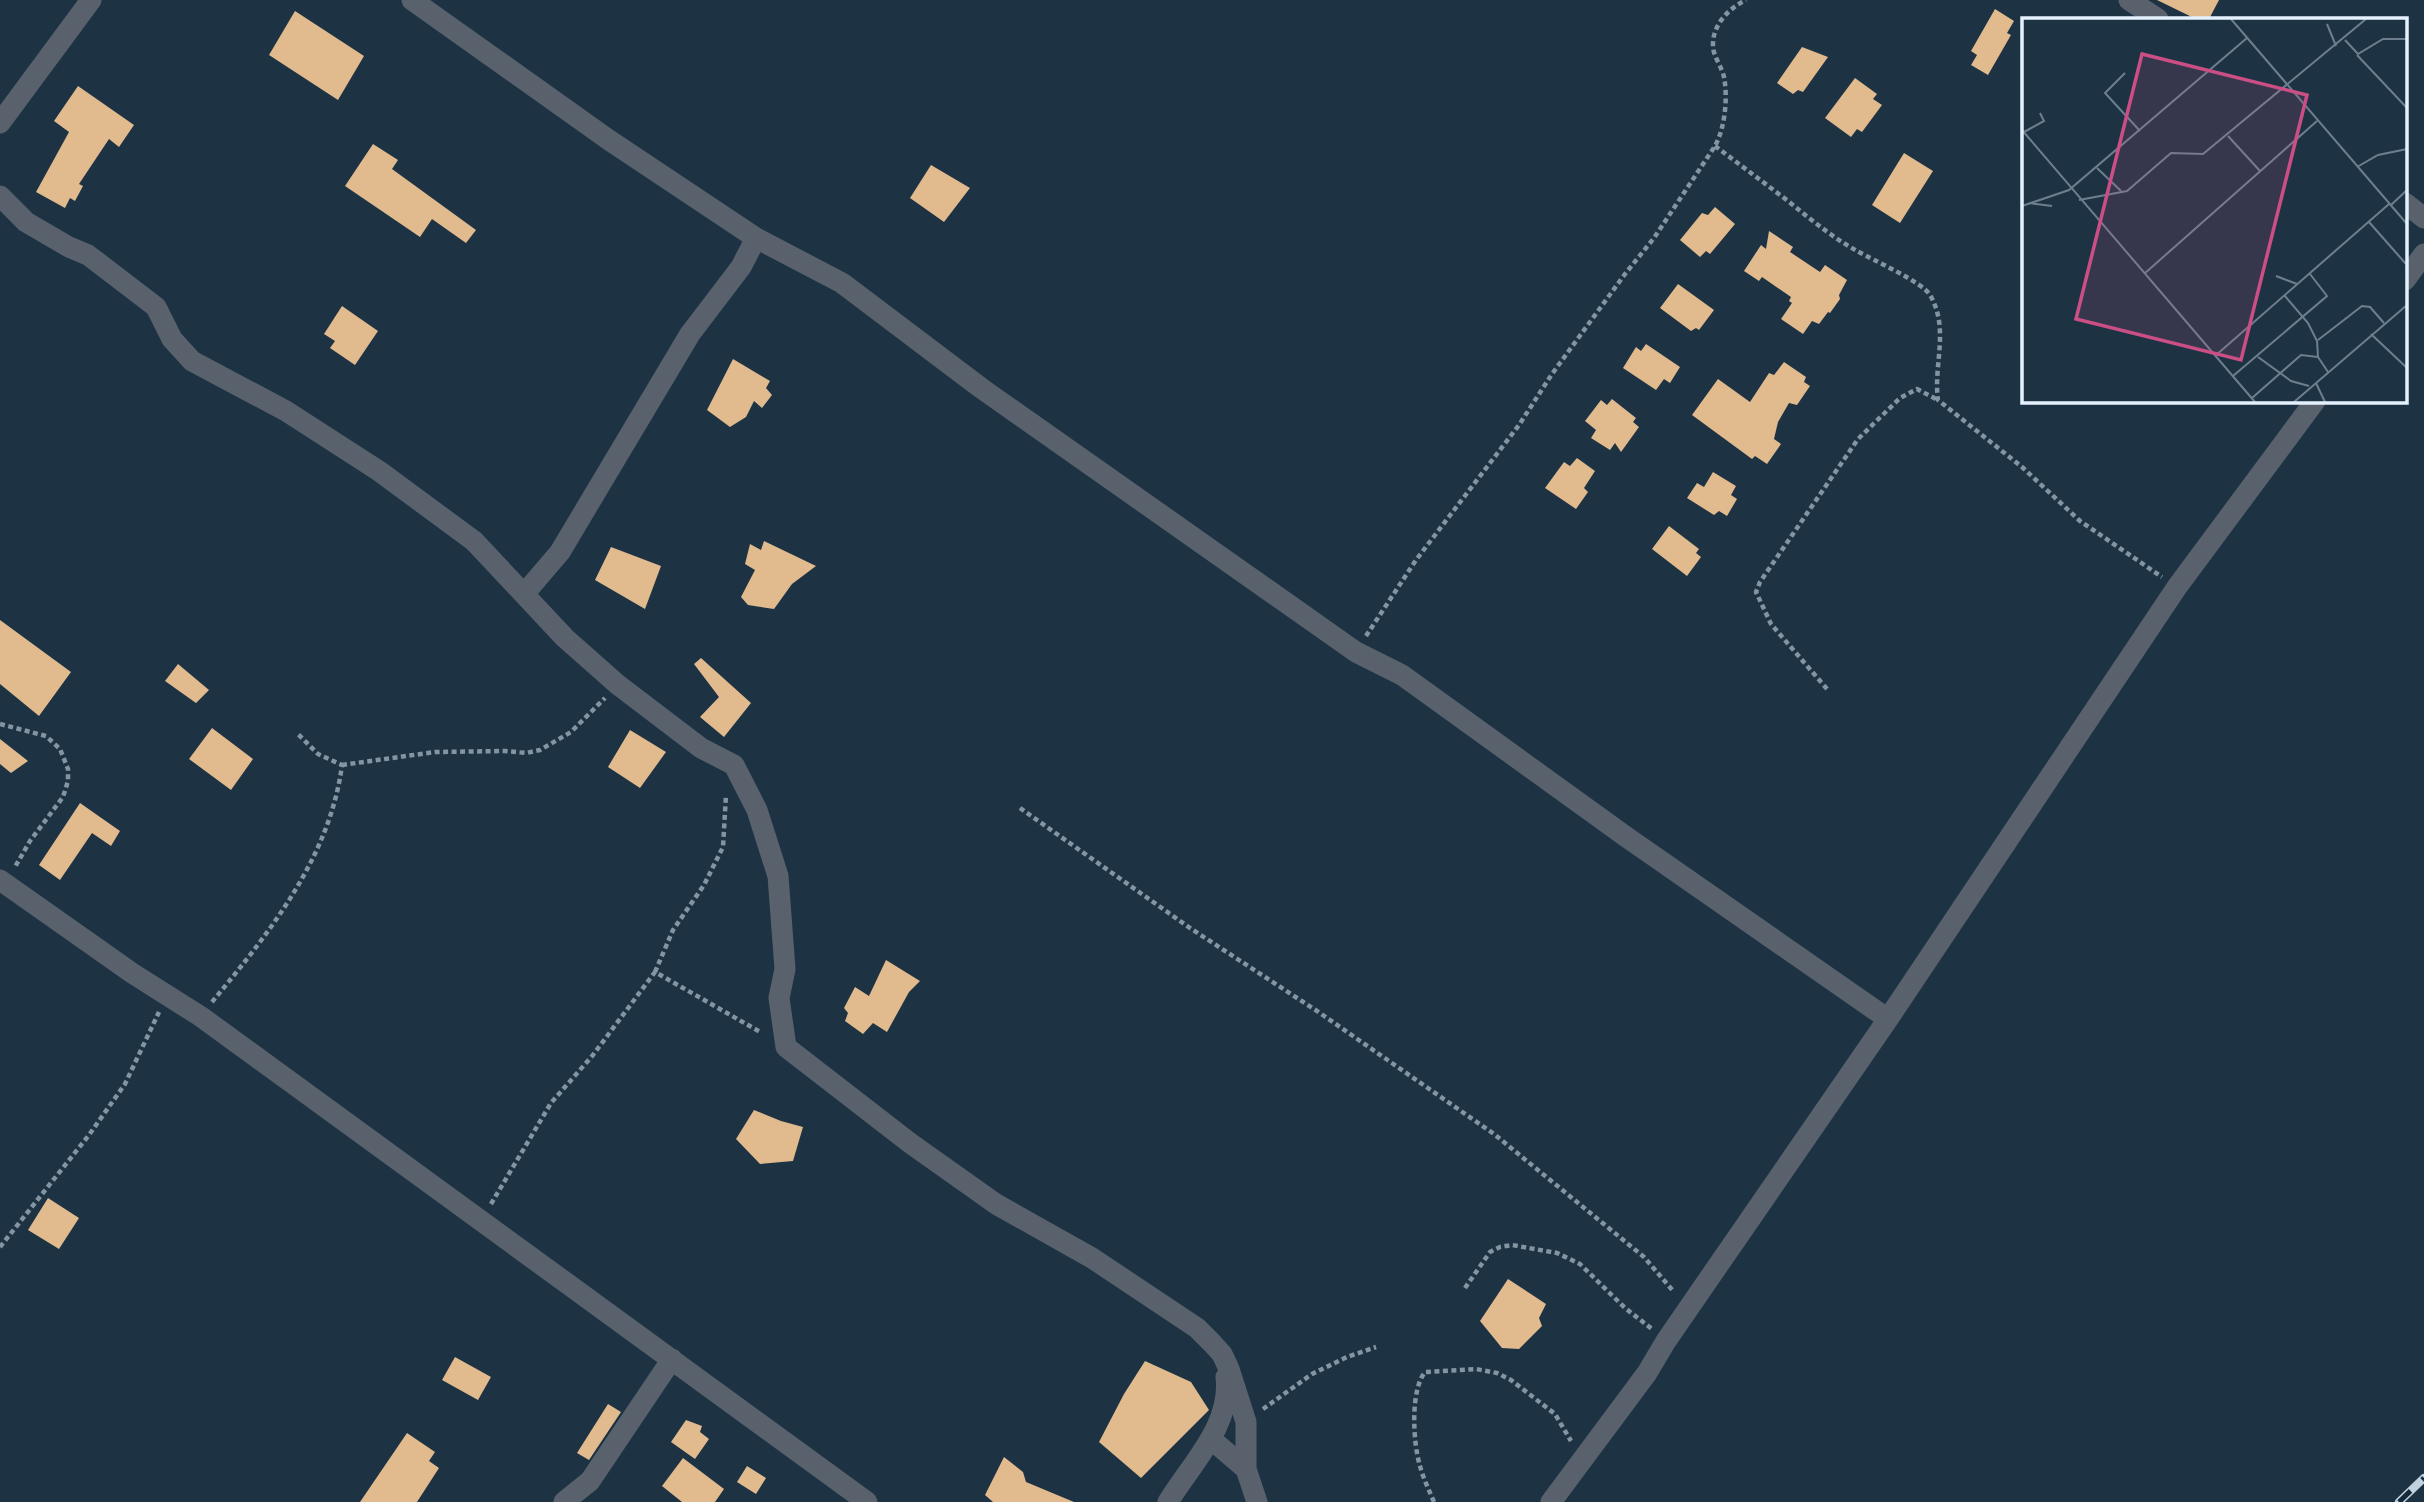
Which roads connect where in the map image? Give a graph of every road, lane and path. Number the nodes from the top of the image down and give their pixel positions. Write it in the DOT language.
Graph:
graph roads {
  1 [pos="91,0"];
  2 [pos="412,0"];
  3 [pos="1746,0"];
  4 [pos="2129,0"];
  5 [pos="2156,18"];
  6 [pos="0,123"];
  7 [pos="1715,146"];
  8 [pos="0,196"];
  9 [pos="2406,205"];
  10 [pos="2424,218"];
  11 [pos="756,238"];
  12 [pos="2424,254"];
  13 [pos="2406,279"];
  14 [pos="1938,400"];
  15 [pos="2314,402"];
  16 [pos="2177,587"];
  17 [pos="525,593"];
  18 [pos="1356,652"];
  19 [pos="617,684"];
  20 [pos="1827,689"];
  21 [pos="0,724"];
  22 [pos="298,734"];
  23 [pos="342,765"];
  24 [pos="734,765"];
  25 [pos="1020,808"];
  26 [pos="3,881"];
  27 [pos="655,972"];
  28 [pos="167,995"];
  29 [pos="200,1016"];
  30 [pos="1888,1019"];
  31 [pos="786,1047"];
  32 [pos="482,1220"];
  33 [pos="0,1247"];
  34 [pos="1465,1288"];
  35 [pos="1689,1308"];
  36 [pos="1666,1341"];
  37 [pos="1376,1347"];
  38 [pos="1222,1354"];
  39 [pos="672,1359"];
  40 [pos="1245,1422"];
  41 [pos="1211,1439"];
  42 [pos="1582,1459"];
  43 [pos="1246,1469"];
  44 [pos="565,1502"];
  45 [pos="867,1502"];
  46 [pos="1168,1502"];
  47 [pos="1257,1502"];
  48 [pos="1434,1502"];
  49 [pos="1551,1502"];
  1 -- 6 [label="street"];
  2 -- 11 [label="street"];
  3 -- 7 [label="path"];
  4 -- 5 [label="street"];
  7 -- 14 [label="path"];
  7 -- 18 [label="path"];
  8 -- 17 [label="street"];
  9 -- 10 [label="street"];
  11 -- 17 [label="street"];
  11 -- 18 [label="street"];
  12 -- 13 [label="street"];
  14 -- 16 [label="path"];
  14 -- 20 [label="path"];
  15 -- 16 [label="street"];
  16 -- 30 [label="street"];
  17 -- 19 [label="street"];
  18 -- 30 [label="street"];
  19 -- 23 [label="path"];
  19 -- 24 [label="street"];
  21 -- 26 [label="path"];
  22 -- 23 [label="path"];
  23 -- 29 [label="path"];
  24 -- 27 [label="path"];
  24 -- 31 [label="street"];
  25 -- 35 [label="path"];
  26 -- 28 [label="street"];
  27 -- 31 [label="path"];
  27 -- 32 [label="path"];
  28 -- 29 [label="street"];
  28 -- 33 [label="path"];
  29 -- 32 [label="street"];
  30 -- 35 [label="street"];
  31 -- 38 [label="street"];
  32 -- 39 [label="street"];
  34 -- 36 [label="path"];
  35 -- 36 [label="street"];
  36 -- 42 [label="street"];
  37 -- 40 [label="path"];
  38 -- 40 [label="street"];
  38 -- 41 [label="street"];
  39 -- 44 [label="street"];
  39 -- 45 [label="street"];
  40 -- 43 [label="street"];
  41 -- 43 [label="street"];
  41 -- 46 [label="street"];
  42 -- 48 [label="path"];
  42 -- 49 [label="street"];
  43 -- 47 [label="street"];
}
